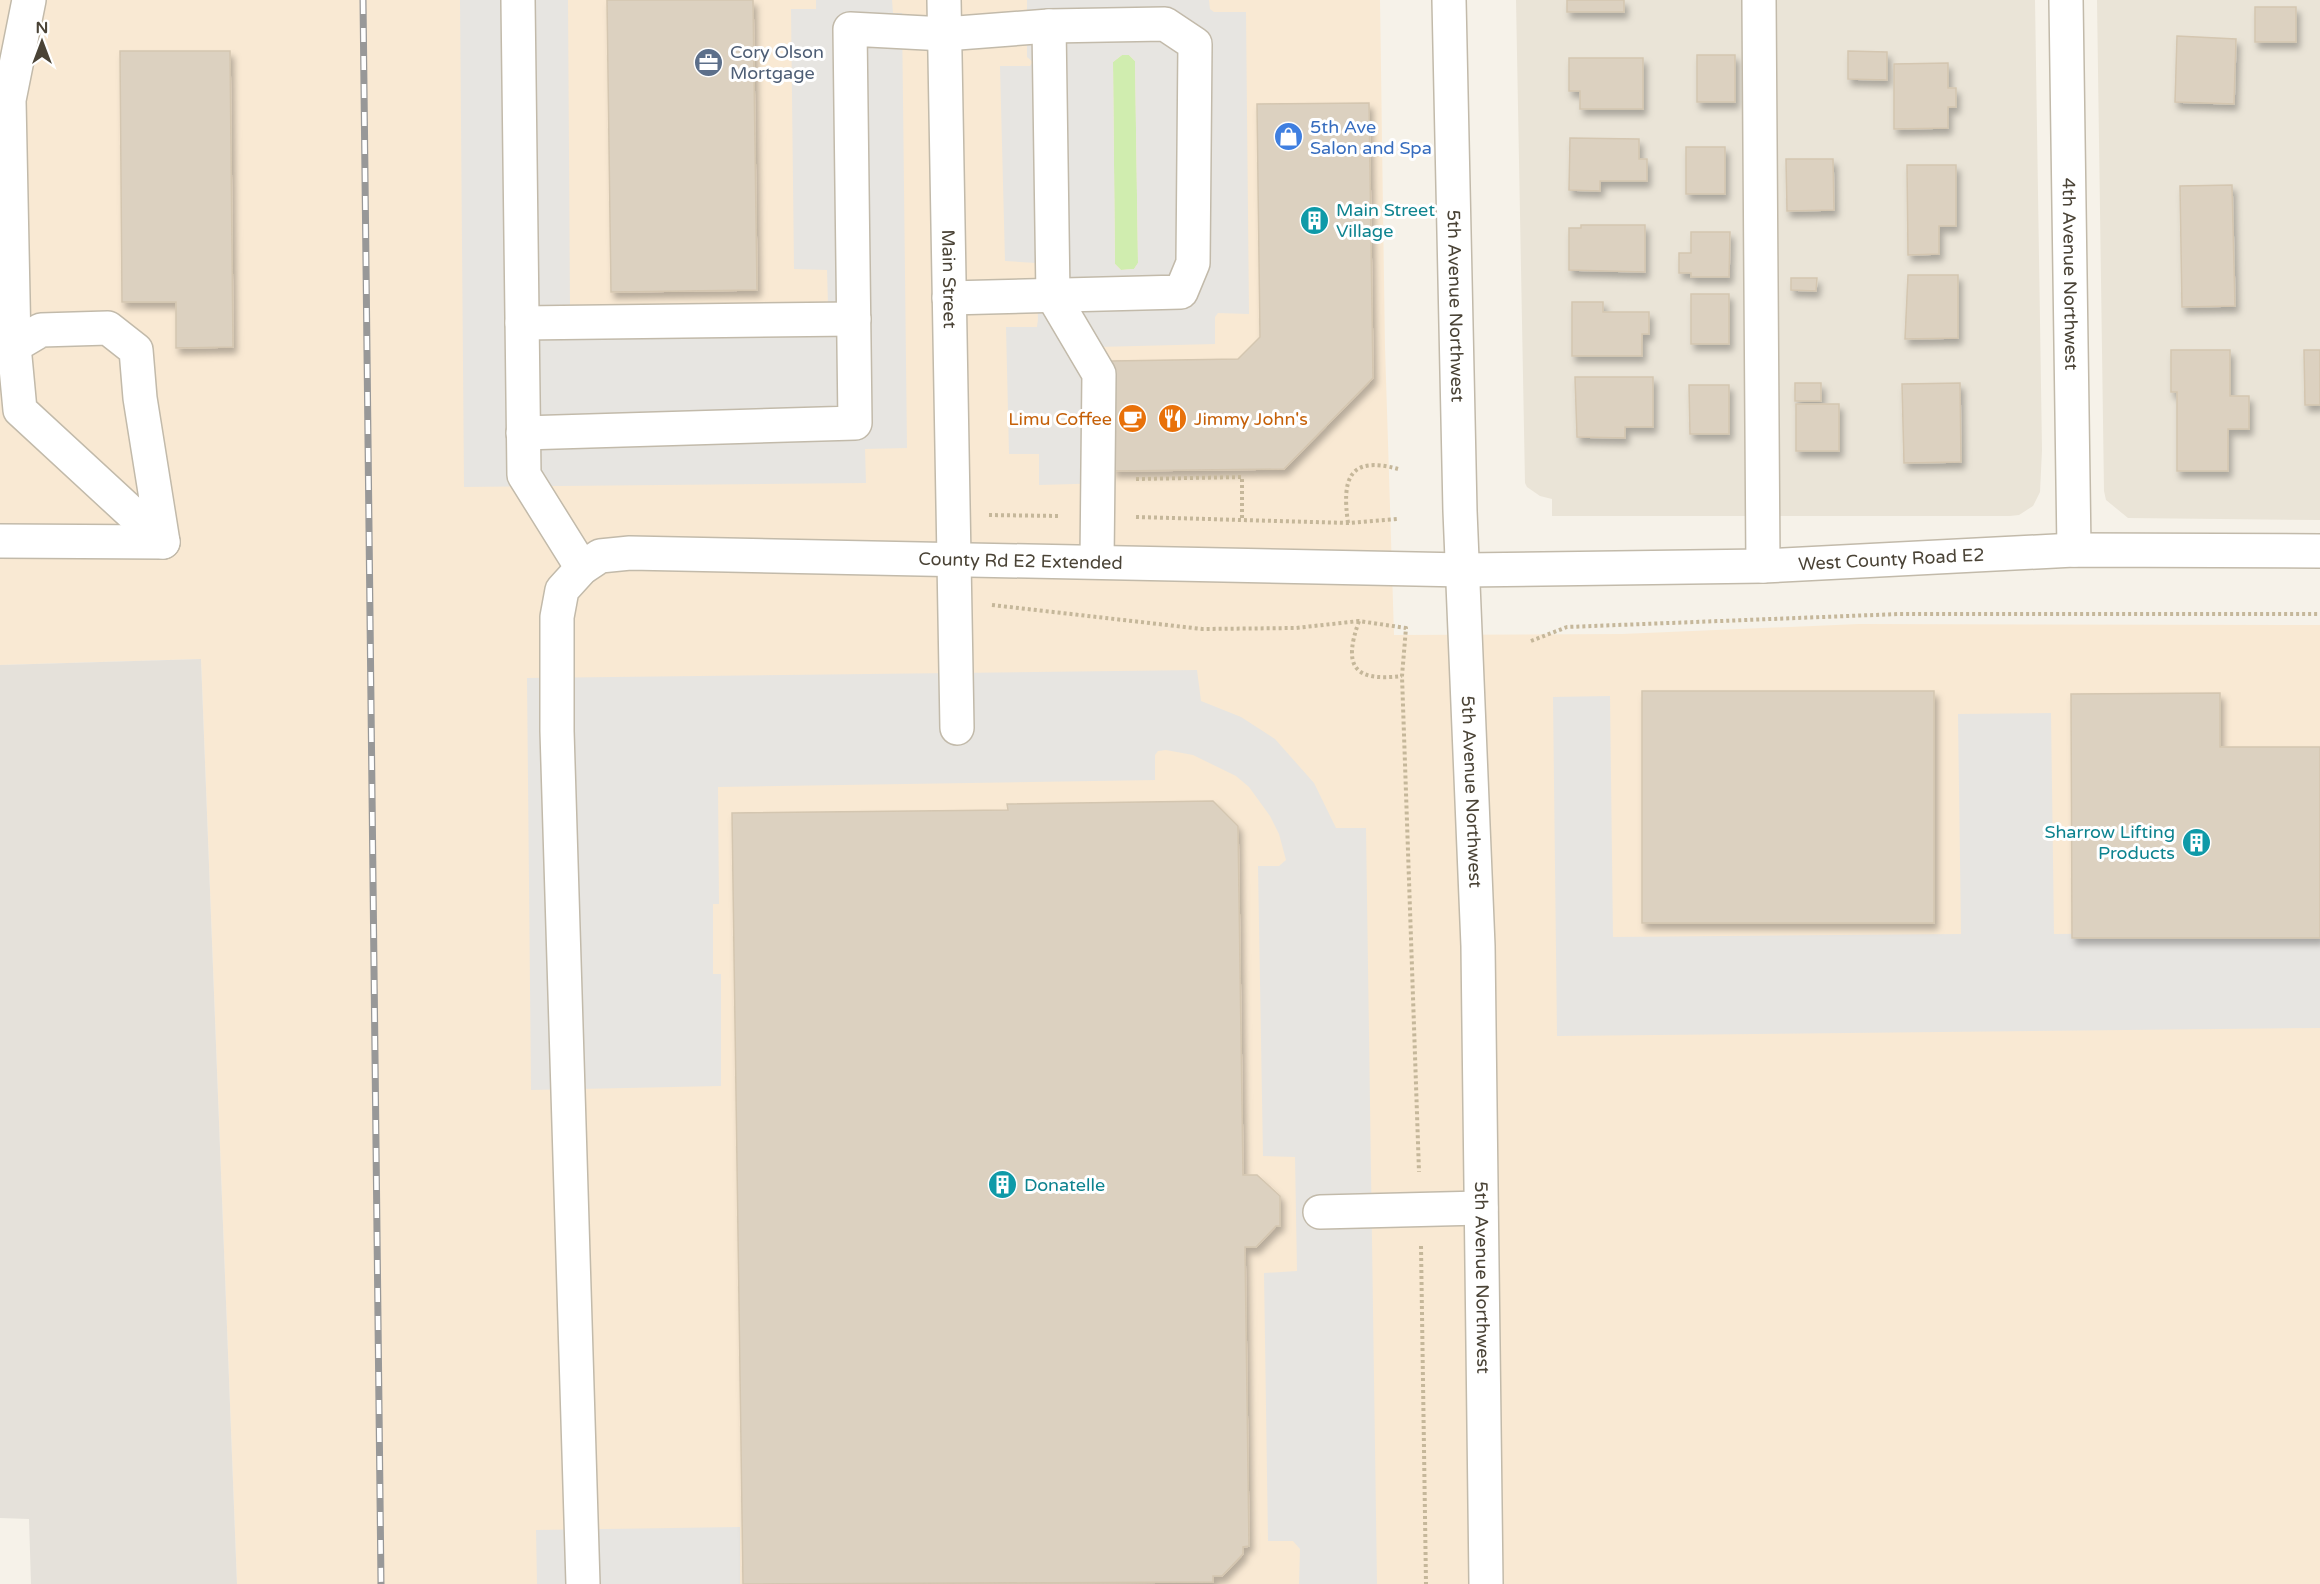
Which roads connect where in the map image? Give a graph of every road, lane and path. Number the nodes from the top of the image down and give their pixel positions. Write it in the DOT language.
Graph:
graph roads {
  1 [pos="29,0"];
  2 [pos="518,0"];
  3 [pos="944,0"];
  4 [pos="1449,0"];
  5 [pos="1759,0"];
  6 [pos="2066,0"];
  7 [pos="1049,26"];
  8 [pos="945,34"];
  9 [pos="1053,296"];
  10 [pos="949,298"];
  11 [pos="854,319"];
  12 [pos="522,323"];
  13 [pos="14,346"];
  14 [pos="523,433"];
  15 [pos="1398,469"];
  16 [pos="1124,479"];
  17 [pos="955,514"];
  18 [pos="1098,516"];
  19 [pos="1398,519"];
  20 [pos="1242,520"];
  21 [pos="1348,523"];
  22 [pos="0,541"];
  23 [pos="163,542"];
  24 [pos="2074,550"];
  25 [pos="2320,551"];
  26 [pos="956,558"];
  27 [pos="1097,561"];
  28 [pos="1763,566"];
  29 [pos="582,568"];
  30 [pos="1464,570"];
  31 [pos="957,601"];
  32 [pos="2320,614"];
  33 [pos="1359,621"];
  34 [pos="1531,641"];
  35 [pos="1402,676"];
  36 [pos="957,728"];
  37 [pos="1481,1208"];
  38 [pos="1420,1210"];
  39 [pos="1320,1212"];
  40 [pos="583,1584"];
  41 [pos="1426,1584"];
  42 [pos="1486,1584"];
  1 -- 13 [label="street"];
  2 -- 12 [label="street"];
  3 -- 8 [label="street, Main Street"];
  4 -- 30 [label="street, 5th Avenue Northwest"];
  5 -- 28 [label="street"];
  6 -- 24 [label="street, 4th Avenue Northwest"];
  7 -- 8 [label="street"];
  7 -- 9 [label="street"];
  7 -- 9 [label="street"];
  8 -- 10 [label="street, Main Street"];
  8 -- 11 [label="street"];
  9 -- 10 [label="street"];
  9 -- 18 [label="street"];
  10 -- 17 [label="street, Main Street"];
  11 -- 12 [label="street"];
  11 -- 14 [label="street"];
  12 -- 14 [label="street"];
  13 -- 23 [label="street"];
  13 -- 23 [label="street"];
  14 -- 29 [label="street"];
  15 -- 21 [label="path"];
  16 -- 20 [label="path"];
  17 -- 18 [label="path"];
  17 -- 26 [label="street, Main Street"];
  18 -- 20 [label="path"];
  18 -- 27 [label="street"];
  19 -- 21 [label="path"];
  20 -- 21 [label="path"];
  22 -- 23 [label="street"];
  24 -- 25 [label="street, West County Road E2"];
  24 -- 28 [label="street, West County Road E2"];
  26 -- 27 [label="street, County Rd E2 Extended"];
  26 -- 29 [label="street, County Rd E2 Extended"];
  26 -- 31 [label="street, Main Street"];
  27 -- 30 [label="street, County Rd E2 Extended"];
  28 -- 30 [label="street, West County Road E2"];
  29 -- 40 [label="street"];
  30 -- 37 [label="street, 5th Avenue Northwest"];
  31 -- 33 [label="path"];
  31 -- 36 [label="street, Main Street"];
  32 -- 34 [label="path"];
  33 -- 35 [label="path"];
  33 -- 35 [label="path"];
  35 -- 38 [label="path"];
  37 -- 38 [label="street"];
  37 -- 42 [label="street, 5th Avenue Northwest"];
  38 -- 39 [label="street"];
  38 -- 41 [label="path"];
}
